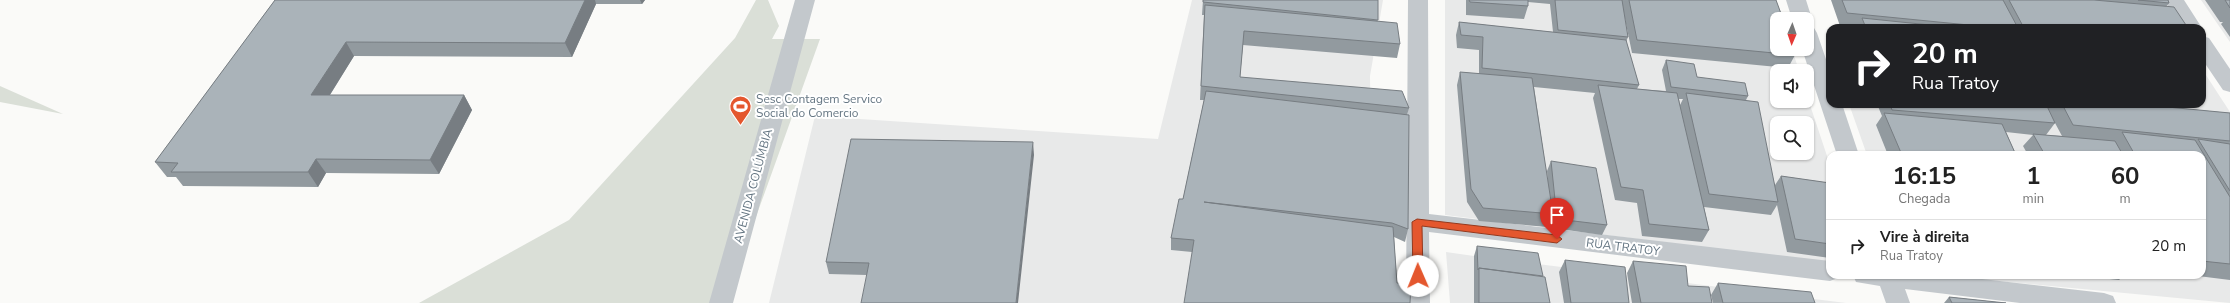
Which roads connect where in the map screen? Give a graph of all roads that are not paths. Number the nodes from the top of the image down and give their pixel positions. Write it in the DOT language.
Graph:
graph roads {
  1 [pos="805,0"];
  2 [pos="1418,0"];
  3 [pos="1796,0"];
  4 [pos="2174,0"];
  5 [pos="1800,12"];
  6 [pos="2189,24"];
  7 [pos="2206,49"];
  8 [pos="1814,54"];
  9 [pos="2230,85"];
  10 [pos="1826,91"];
  11 [pos="1832,108"];
  12 [pos="1847,151"];
  13 [pos="1417,222"];
  14 [pos="1826,271"];
  15 [pos="1889,279"];
  16 [pos="1912,279"];
  17 [pos="721,303"];
  18 [pos="1418,303"];
  19 [pos="1898,303"];
  20 [pos="2104,303"];
  1 -- 17 [label="street, AVENIDA COLÚMBIA"];
  2 -- 13 [label="street"];
  3 -- 5 [label="street"];
  4 -- 6 [label="street"];
  7 -- 9 [label="street"];
  8 -- 10 [label="street"];
  11 -- 12 [label="street"];
  13 -- 14 [label="street, RUA TRATOY"];
  13 -- 18 [label="street"];
  15 -- 19 [label="street"];
  16 -- 20 [label="street"];
}
